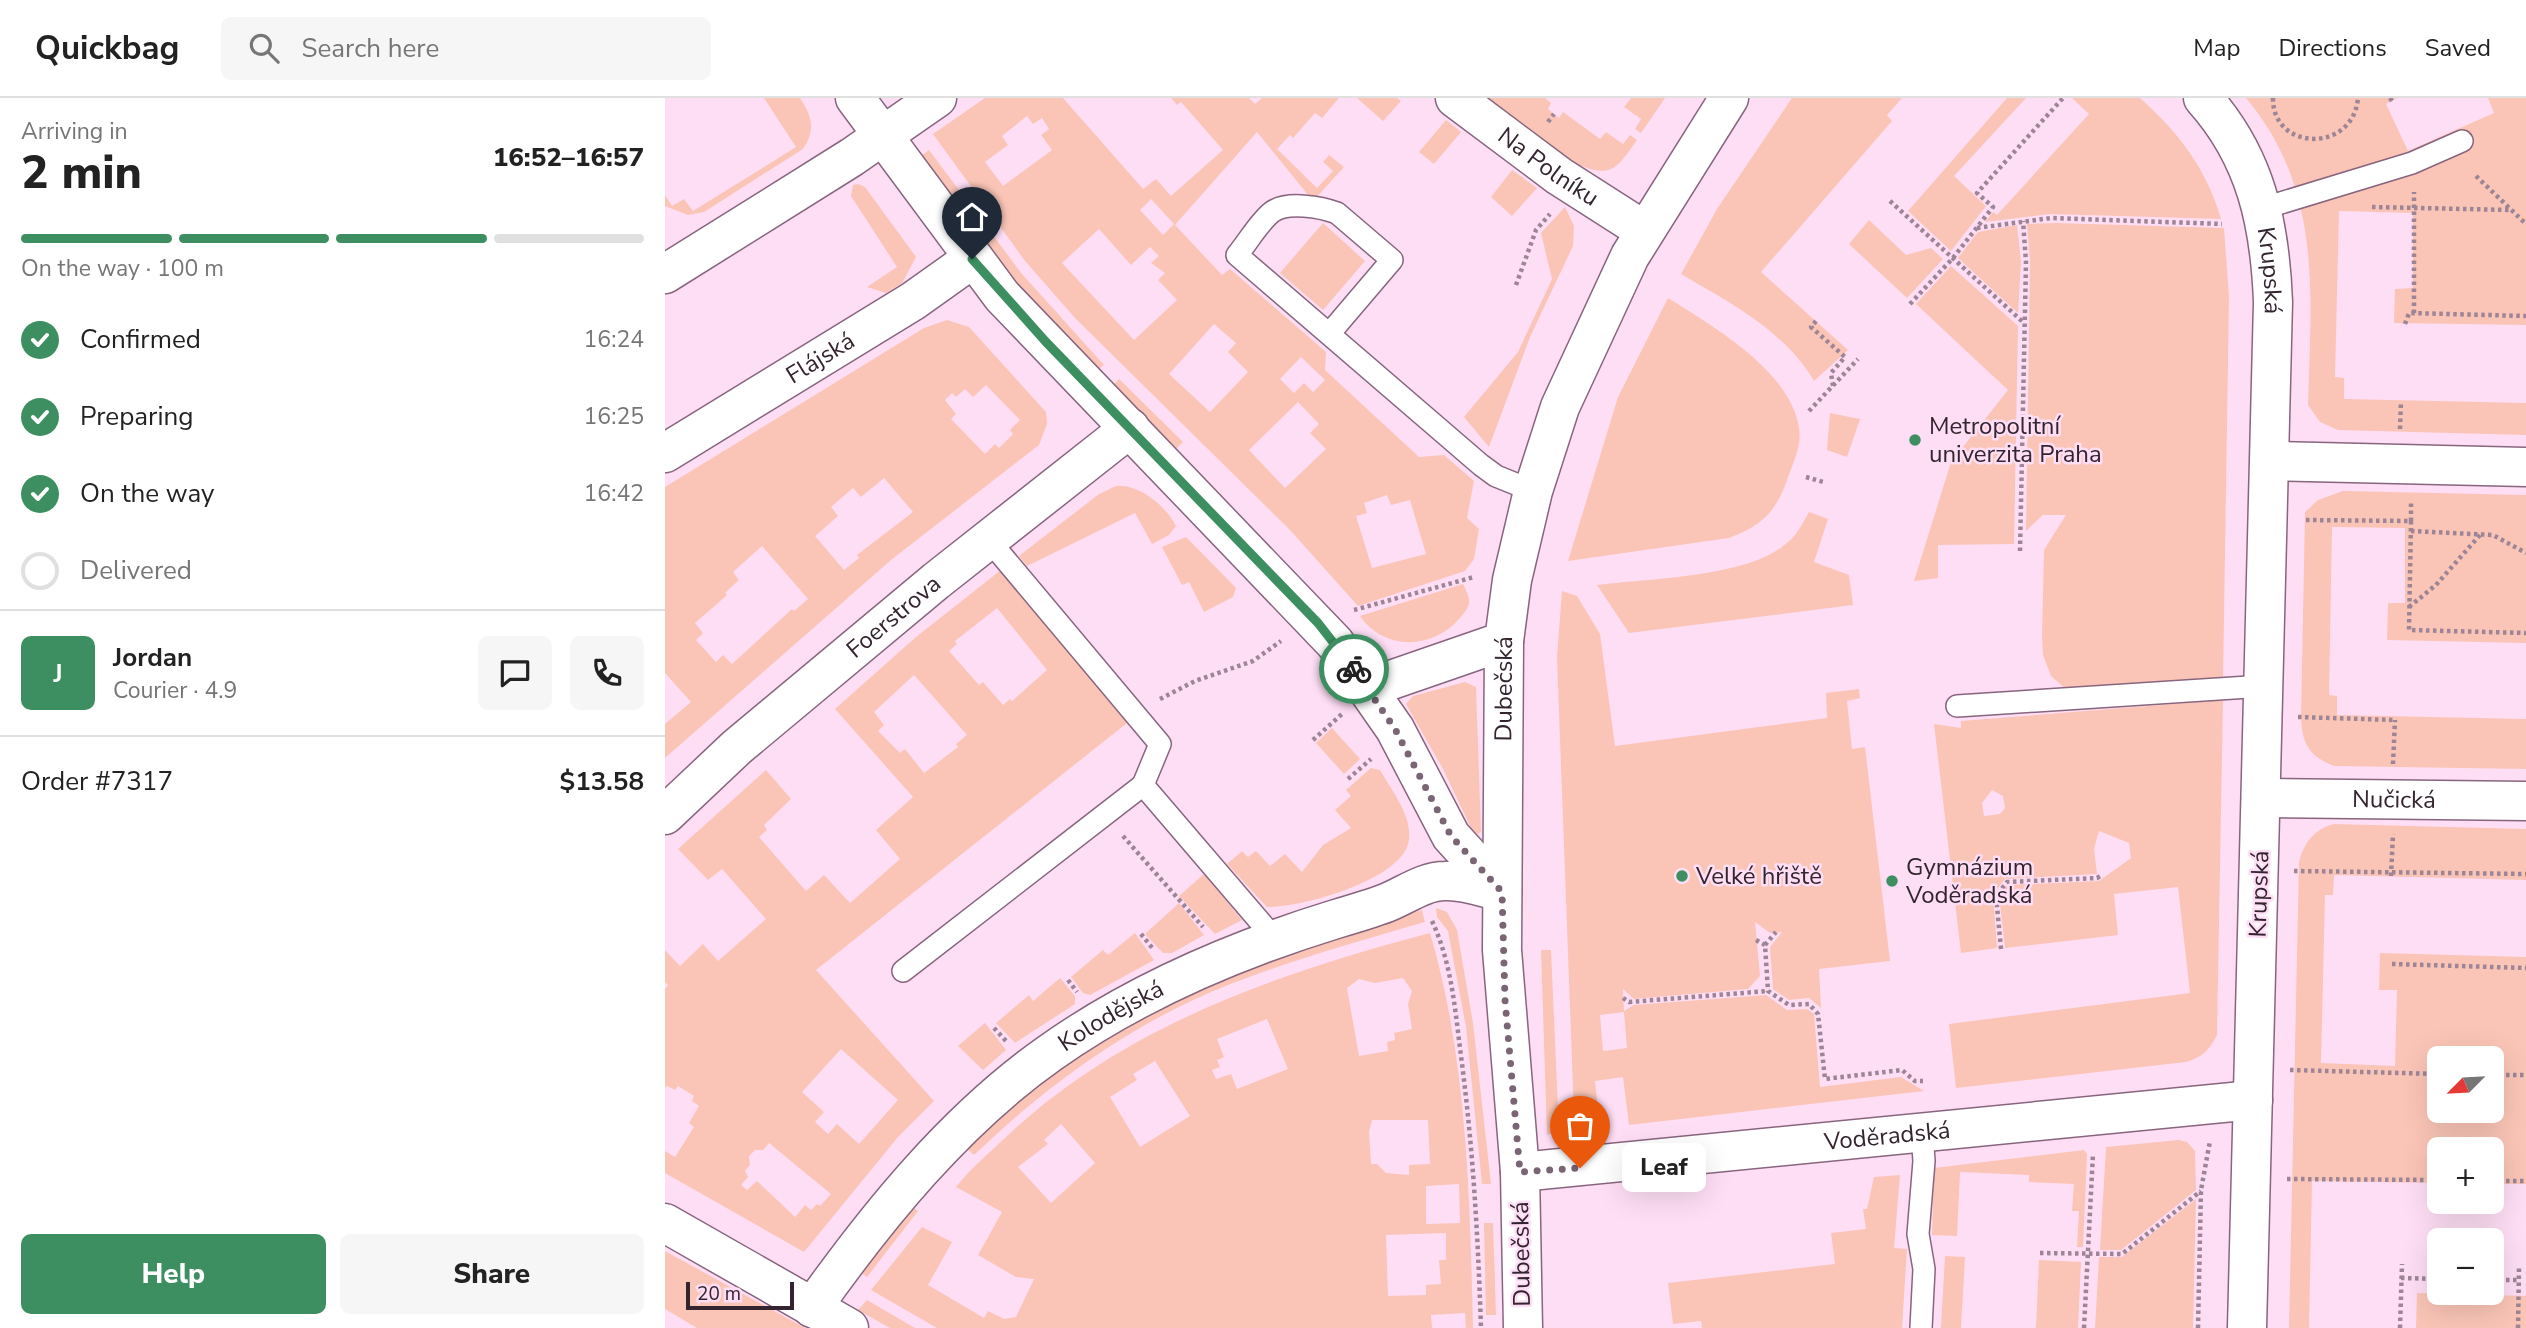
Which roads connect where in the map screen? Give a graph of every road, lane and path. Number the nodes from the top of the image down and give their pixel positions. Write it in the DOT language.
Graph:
graph roads {
  1 [pos="855,98"];
  2 [pos="937,98"];
  3 [pos="1455,98"];
  4 [pos="1729,98"];
  5 [pos="2063,98"];
  6 [pos="2203,98"];
  7 [pos="2273,98"];
  8 [pos="2358,98"];
  9 [pos="882,137"];
  10 [pos="2462,141"];
  11 [pos="2411,163"];
  12 [pos="2476,176"];
  13 [pos="1890,201"];
  14 [pos="2261,209"];
  15 [pos="2417,209"];
  16 [pos="2511,209"];
  17 [pos="1552,212"];
  18 [pos="2022,221"];
  19 [pos="2222,223"];
  20 [pos="2526,224"];
  21 [pos="1976,228"];
  22 [pos="1644,231"];
  23 [pos="1953,258"];
  24 [pos="972,259"];
  25 [pos="667,268"];
  26 [pos="1516,285"];
  27 [pos="1910,304"];
  28 [pos="2414,313"];
  29 [pos="2526,316"];
  30 [pos="1816,321"];
  31 [pos="2024,323"];
  32 [pos="2405,324"];
  33 [pos="1329,334"];
  34 [pos="1858,359"];
  35 [pos="1833,386"];
  36 [pos="2401,401"];
  37 [pos="1809,411"];
  38 [pos="1130,428"];
  39 [pos="2400,440"];
  40 [pos="665,453"];
  41 [pos="2270,461"];
  42 [pos="2526,467"];
  43 [pos="1806,477"];
  44 [pos="1823,482"];
  45 [pos="1533,491"];
  46 [pos="2411,506"];
  47 [pos="2297,520"];
  48 [pos="2411,521"];
  49 [pos="2411,531"];
  50 [pos="2481,534"];
  51 [pos="988,539"];
  52 [pos="2020,551"];
  53 [pos="2526,553"];
  54 [pos="1478,575"];
  55 [pos="2409,607"];
  56 [pos="1348,612"];
  57 [pos="2526,633"];
  58 [pos="1290,635"];
  59 [pos="1504,641"];
  60 [pos="2264,686"];
  61 [pos="1368,688"];
  62 [pos="1170,694"];
  63 [pos="1958,706"];
  64 [pos="2301,717"];
  65 [pos="1330,725"];
  66 [pos="1313,740"];
  67 [pos="1365,764"];
  68 [pos="2392,775"];
  69 [pos="1348,779"];
  70 [pos="1143,785"];
  71 [pos="2261,798"];
  72 [pos="2526,802"];
  73 [pos="665,815"];
  74 [pos="2393,833"];
  75 [pos="1131,844"];
  76 [pos="2299,872"];
  77 [pos="2391,874"];
  78 [pos="2526,874"];
  79 [pos="2102,875"];
  80 [pos="1502,892"];
  81 [pos="1431,919"];
  82 [pos="1435,926"];
  83 [pos="1205,929"];
  84 [pos="1422,930"];
  85 [pos="1776,932"];
  86 [pos="1274,938"];
  87 [pos="1756,940"];
  88 [pos="1765,945"];
  89 [pos="2001,950"];
  90 [pos="2392,964"];
  91 [pos="2526,968"];
  92 [pos="903,971"];
  93 [pos="1768,990"];
  94 [pos="1623,998"];
  95 [pos="2294,1070"];
  96 [pos="2427,1073"];
  97 [pos="2504,1075"];
  98 [pos="2526,1075"];
  99 [pos="1923,1081"];
  100 [pos="2253,1100"];
  101 [pos="2094,1115"];
  102 [pos="2211,1129"];
  103 [pos="1923,1133"];
  104 [pos="1520,1172"];
  105 [pos="2283,1179"];
  106 [pos="2427,1180"];
  107 [pos="2504,1181"];
  108 [pos="2526,1181"];
  109 [pos="2201,1190"];
  110 [pos="665,1223"];
  111 [pos="2040,1253"];
  112 [pos="2088,1253"];
  113 [pos="2402,1264"];
  114 [pos="2519,1268"];
  115 [pos="2401,1278"];
  116 [pos="2427,1279"];
  117 [pos="2504,1280"];
  118 [pos="2519,1280"];
  119 [pos="812,1308"];
  120 [pos="849,1328"];
  121 [pos="1481,1328"];
  122 [pos="1523,1328"];
  123 [pos="1921,1328"];
  124 [pos="2084,1328"];
  125 [pos="2198,1328"];
  126 [pos="2247,1328"];
  127 [pos="2400,1328"];
  128 [pos="2518,1328"];
  1 -- 9 [label="street"];
  2 -- 9 [label="street"];
  3 -- 22 [label="street, Na Polníku"];
  4 -- 22 [label="street, Dubečská"];
  5 -- 21 [label="path"];
  6 -- 14 [label="street, Krupská"];
  7 -- 8 [label="path"];
  9 -- 24 [label="street"];
  9 -- 25 [label="street"];
  10 -- 11 [label="lane"];
  11 -- 14 [label="lane"];
  11 -- 28 [label="path"];
  12 -- 16 [label="path"];
  13 -- 23 [label="path"];
  14 -- 41 [label="street, Krupská"];
  15 -- 16 [label="path"];
  16 -- 20 [label="path"];
  17 -- 26 [label="path"];
  18 -- 19 [label="path"];
  18 -- 21 [label="path"];
  18 -- 31 [label="path"];
  21 -- 23 [label="path"];
  22 -- 45 [label="street, Dubečská"];
  23 -- 27 [label="path"];
  23 -- 31 [label="path"];
  24 -- 38 [label="street"];
  24 -- 40 [label="street, Flájská"];
  28 -- 29 [label="path"];
  28 -- 32 [label="path"];
  30 -- 35 [label="path"];
  31 -- 52 [label="path"];
  33 -- 33 [label="lane"];
  33 -- 45 [label="lane"];
  34 -- 35 [label="path"];
  35 -- 37 [label="path"];
  36 -- 39 [label="path"];
  38 -- 51 [label="street, Foerstrova"];
  38 -- 61 [label="street"];
  41 -- 42 [label="street"];
  41 -- 60 [label="street, Krupská"];
  43 -- 44 [label="path"];
  45 -- 59 [label="street, Dubečská"];
  46 -- 48 [label="path"];
  47 -- 48 [label="path"];
  48 -- 49 [label="path"];
  49 -- 50 [label="path"];
  49 -- 55 [label="path"];
  50 -- 53 [label="path"];
  50 -- 55 [label="path"];
  51 -- 70 [label="lane"];
  51 -- 73 [label="street, Foerstrova"];
  54 -- 56 [label="path"];
  55 -- 57 [label="path"];
  58 -- 62 [label="path"];
  59 -- 61 [label="street"];
  59 -- 80 [label="street, Dubečská"];
  60 -- 63 [label="lane"];
  60 -- 71 [label="street, Krupská"];
  61 -- 80 [label="street"];
  64 -- 68 [label="path"];
  65 -- 66 [label="path"];
  67 -- 69 [label="path"];
  70 -- 86 [label="lane"];
  70 -- 92 [label="lane"];
  71 -- 72 [label="street, Nučická"];
  71 -- 100 [label="street, Krupská"];
  74 -- 77 [label="path"];
  75 -- 83 [label="path"];
  76 -- 77 [label="path"];
  77 -- 78 [label="path"];
  79 -- 89 [label="path"];
  80 -- 86 [label="street, Kolodějská"];
  80 -- 104 [label="street, Dubečská"];
  81 -- 82 [label="path"];
  82 -- 84 [label="path"];
  82 -- 121 [label="path"];
  85 -- 88 [label="path"];
  86 -- 119 [label="street, Kolodějská"];
  87 -- 88 [label="path"];
  88 -- 93 [label="path"];
  90 -- 91 [label="path"];
  93 -- 94 [label="path"];
  93 -- 99 [label="path"];
  95 -- 96 [label="path"];
  97 -- 98 [label="path"];
  100 -- 101 [label="street, Voděradská"];
  100 -- 126 [label="street, Krupská"];
  101 -- 103 [label="street, Voděradská"];
  101 -- 112 [label="path"];
  102 -- 109 [label="path"];
  103 -- 104 [label="street, Voděradská"];
  103 -- 123 [label="lane"];
  104 -- 122 [label="street, Dubečská"];
  105 -- 106 [label="path"];
  107 -- 108 [label="path"];
  109 -- 112 [label="path"];
  109 -- 125 [label="path"];
  110 -- 119 [label="street"];
  111 -- 112 [label="path"];
  112 -- 124 [label="path"];
  113 -- 115 [label="path"];
  114 -- 118 [label="path"];
  115 -- 116 [label="path"];
  115 -- 127 [label="path"];
  117 -- 118 [label="path"];
  118 -- 128 [label="path"];
  119 -- 120 [label="street"];
}
